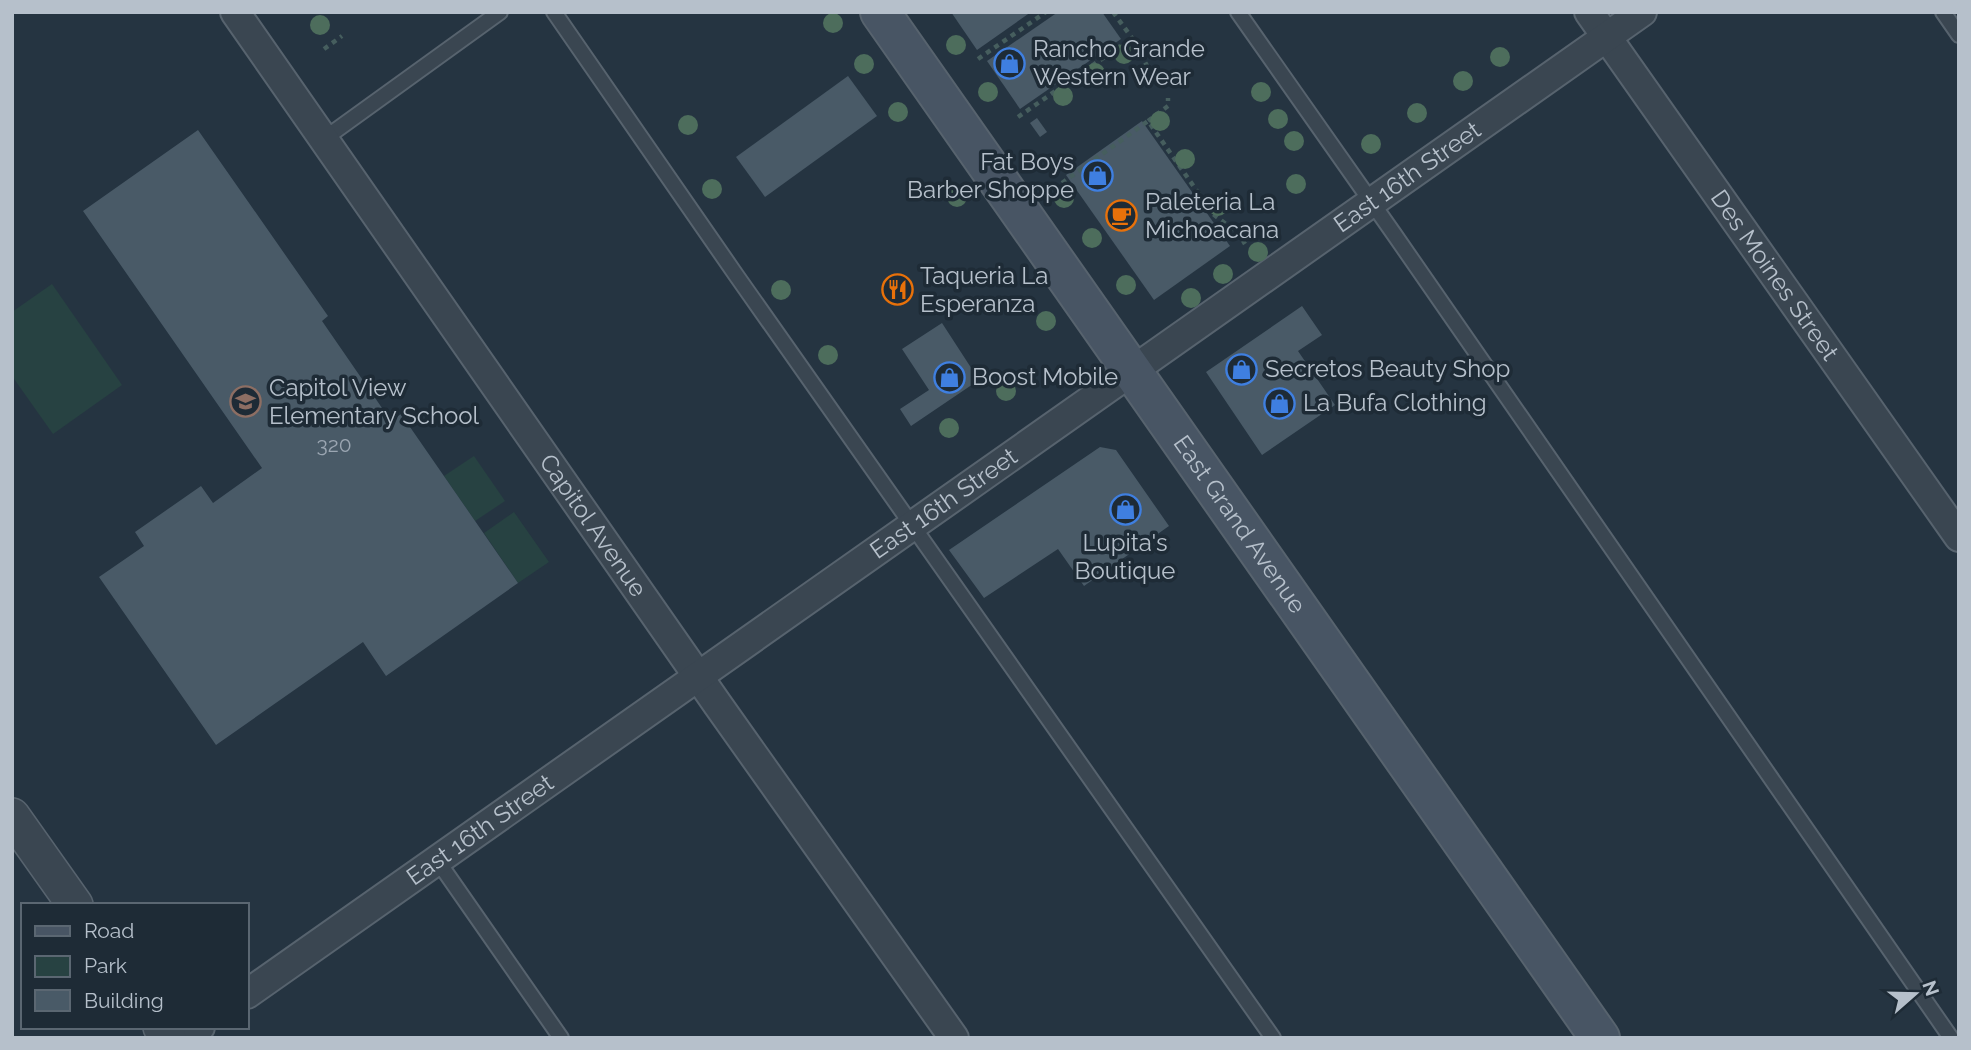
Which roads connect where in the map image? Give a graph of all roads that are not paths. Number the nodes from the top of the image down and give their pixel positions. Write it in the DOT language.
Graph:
graph roads {
  1 [pos="235,12"];
  2 [pos="500,12"];
  3 [pos="554,12"];
  4 [pos="880,12"];
  5 [pos="1238,12"];
  6 [pos="1589,12"];
  7 [pos="1642,12"];
  8 [pos="1943,12"];
  9 [pos="1959,35"];
  10 [pos="1606,37"];
  11 [pos="324,139"];
  12 [pos="1372,202"];
  13 [pos="1132,371"];
  14 [pos="912,525"];
  15 [pos="1959,537"];
  16 [pos="698,675"];
  17 [pos="12,816"];
  18 [pos="437,860"];
  19 [pos="74,903"];
  20 [pos="248,993"];
  21 [pos="561,1038"];
  22 [pos="954,1038"];
  23 [pos="1272,1038"];
  24 [pos="1600,1038"];
  25 [pos="1951,1038"];
  1 -- 11 [label="street, Capitol Avenue"];
  2 -- 11 [label="lane"];
  3 -- 14 [label="lane"];
  4 -- 13 [label="main road, East Grand Avenue"];
  5 -- 12 [label="lane"];
  6 -- 10 [label="street, Des Moines Street"];
  7 -- 10 [label="street, East 16th Street"];
  8 -- 9 [label="lane"];
  10 -- 12 [label="street, East 16th Street"];
  10 -- 15 [label="street, Des Moines Street"];
  11 -- 16 [label="street, Capitol Avenue"];
  12 -- 13 [label="street, East 16th Street"];
  12 -- 25 [label="lane"];
  13 -- 14 [label="street, East 16th Street"];
  13 -- 24 [label="main road, East Grand Avenue"];
  14 -- 16 [label="street, East 16th Street"];
  14 -- 23 [label="lane"];
  16 -- 18 [label="street, East 16th Street"];
  16 -- 22 [label="street, Capitol Avenue"];
  17 -- 19 [label="street"];
  18 -- 20 [label="street, East 16th Street"];
  18 -- 21 [label="lane"];
}
